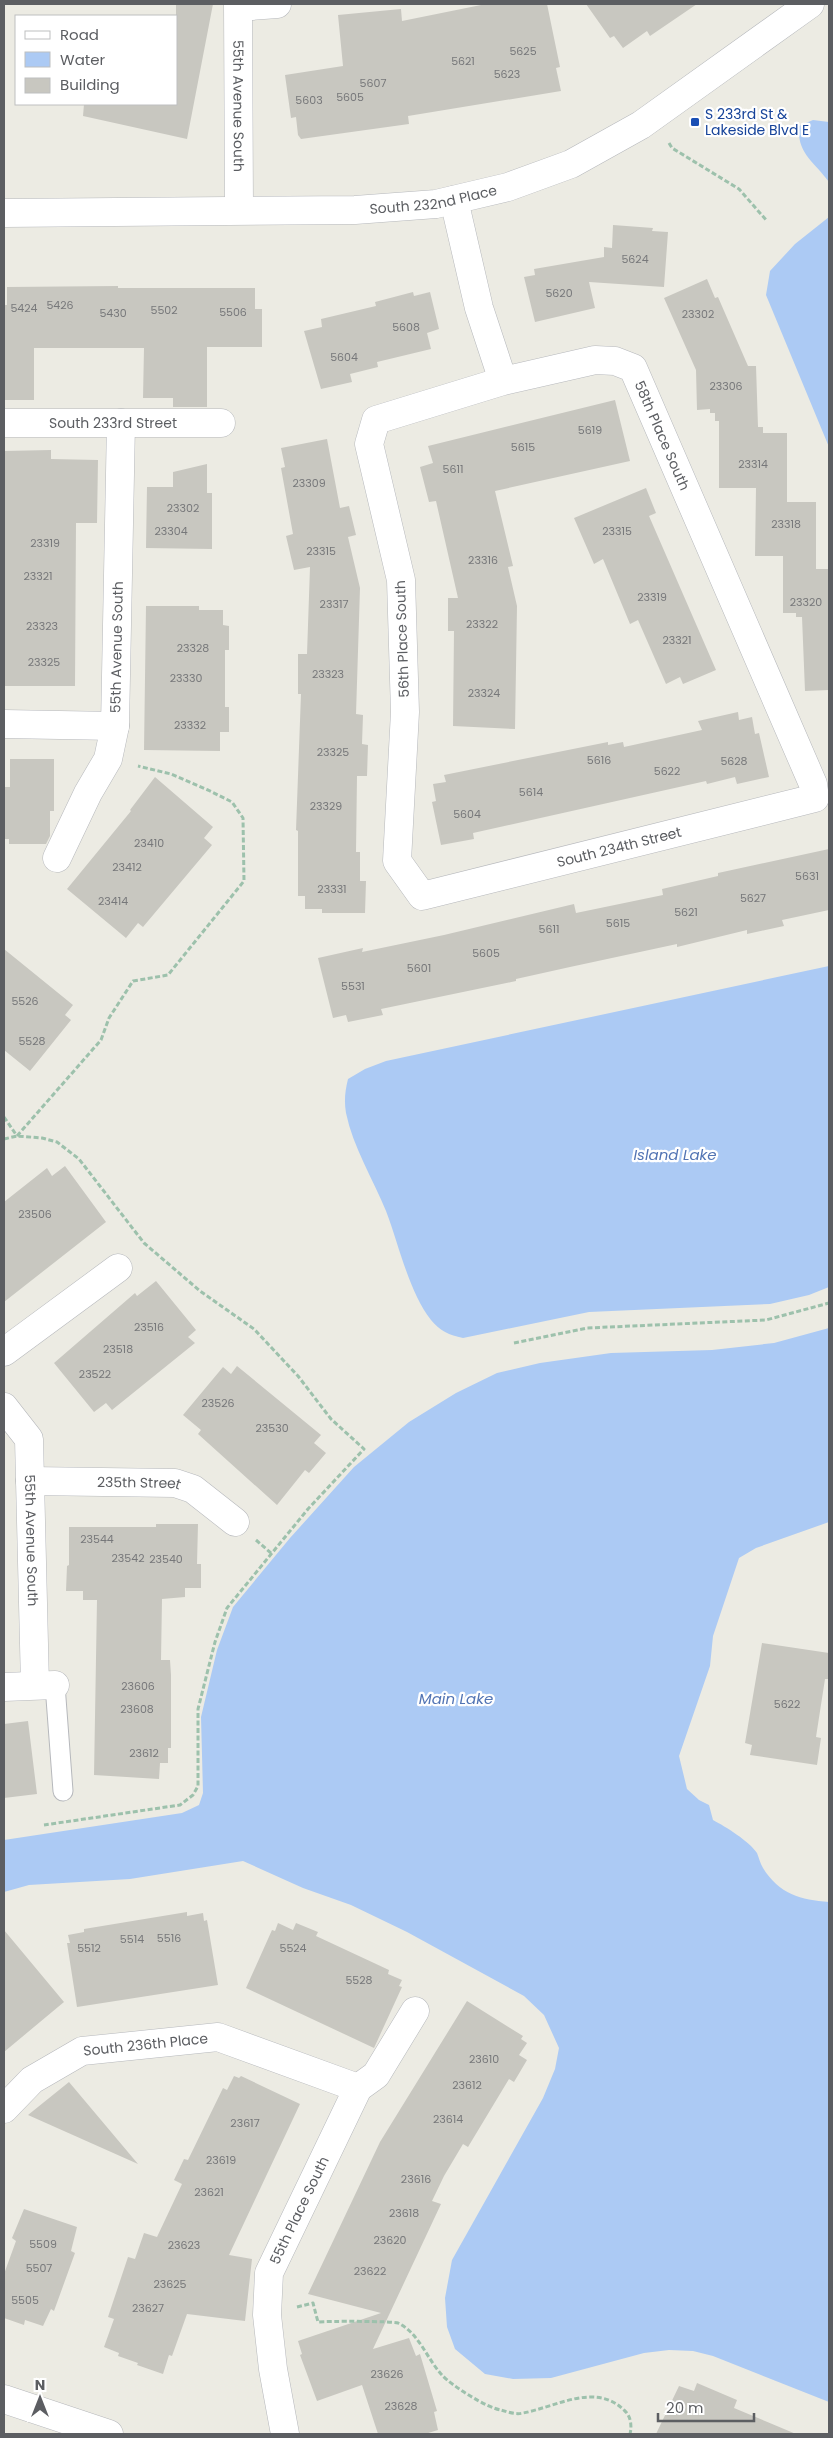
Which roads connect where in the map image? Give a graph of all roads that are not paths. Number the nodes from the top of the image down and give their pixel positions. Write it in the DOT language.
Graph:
graph roads {
  1 [pos="277,4"];
  2 [pos="810,4"];
  3 [pos="239,5"];
  4 [pos="454,200"];
  5 [pos="239,210"];
  6 [pos="4,213"];
  7 [pos="503,381"];
  8 [pos="4,423"];
  9 [pos="121,423"];
  10 [pos="221,423"];
  11 [pos="4,724"];
  12 [pos="115,726"];
  13 [pos="815,798"];
  14 [pos="58,858"];
  15 [pos="422,896"];
  16 [pos="118,1268"];
  17 [pos="4,1352"];
  18 [pos="4,1407"];
  19 [pos="30,1481"];
  20 [pos="235,1522"];
  21 [pos="45,1685"];
  22 [pos="4,1687"];
  23 [pos="63,1791"];
  24 [pos="415,2011"];
  25 [pos="358,2088"];
  26 [pos="4,2109"];
  27 [pos="4,2399"];
  28 [pos="109,2434"];
  29 [pos="285,2434"];
  1 -- 3 [label="street"];
  2 -- 4 [label="street, South 232nd Place"];
  3 -- 5 [label="street, 55th Avenue South"];
  4 -- 5 [label="street, South 232nd Place"];
  4 -- 7 [label="street"];
  5 -- 6 [label="street, South 232nd Place"];
  7 -- 13 [label="street, 58th Place South"];
  7 -- 15 [label="street, 56th Place South"];
  8 -- 9 [label="street, South 233rd Street"];
  9 -- 10 [label="street, South 233rd Street"];
  9 -- 12 [label="street, 55th Avenue South"];
  11 -- 12 [label="street"];
  12 -- 14 [label="street, 55th Avenue South"];
  13 -- 15 [label="street, South 234th Street"];
  16 -- 17 [label="street"];
  18 -- 19 [label="street, 55th Avenue South"];
  19 -- 20 [label="street, 235th Street"];
  19 -- 21 [label="street, 55th Avenue South"];
  21 -- 22 [label="street"];
  21 -- 23 [label="lane"];
  24 -- 25 [label="street, 55th Place South"];
  25 -- 26 [label="street, South 236th Place"];
  25 -- 29 [label="street, 55th Place South"];
  27 -- 28 [label="street"];
}
